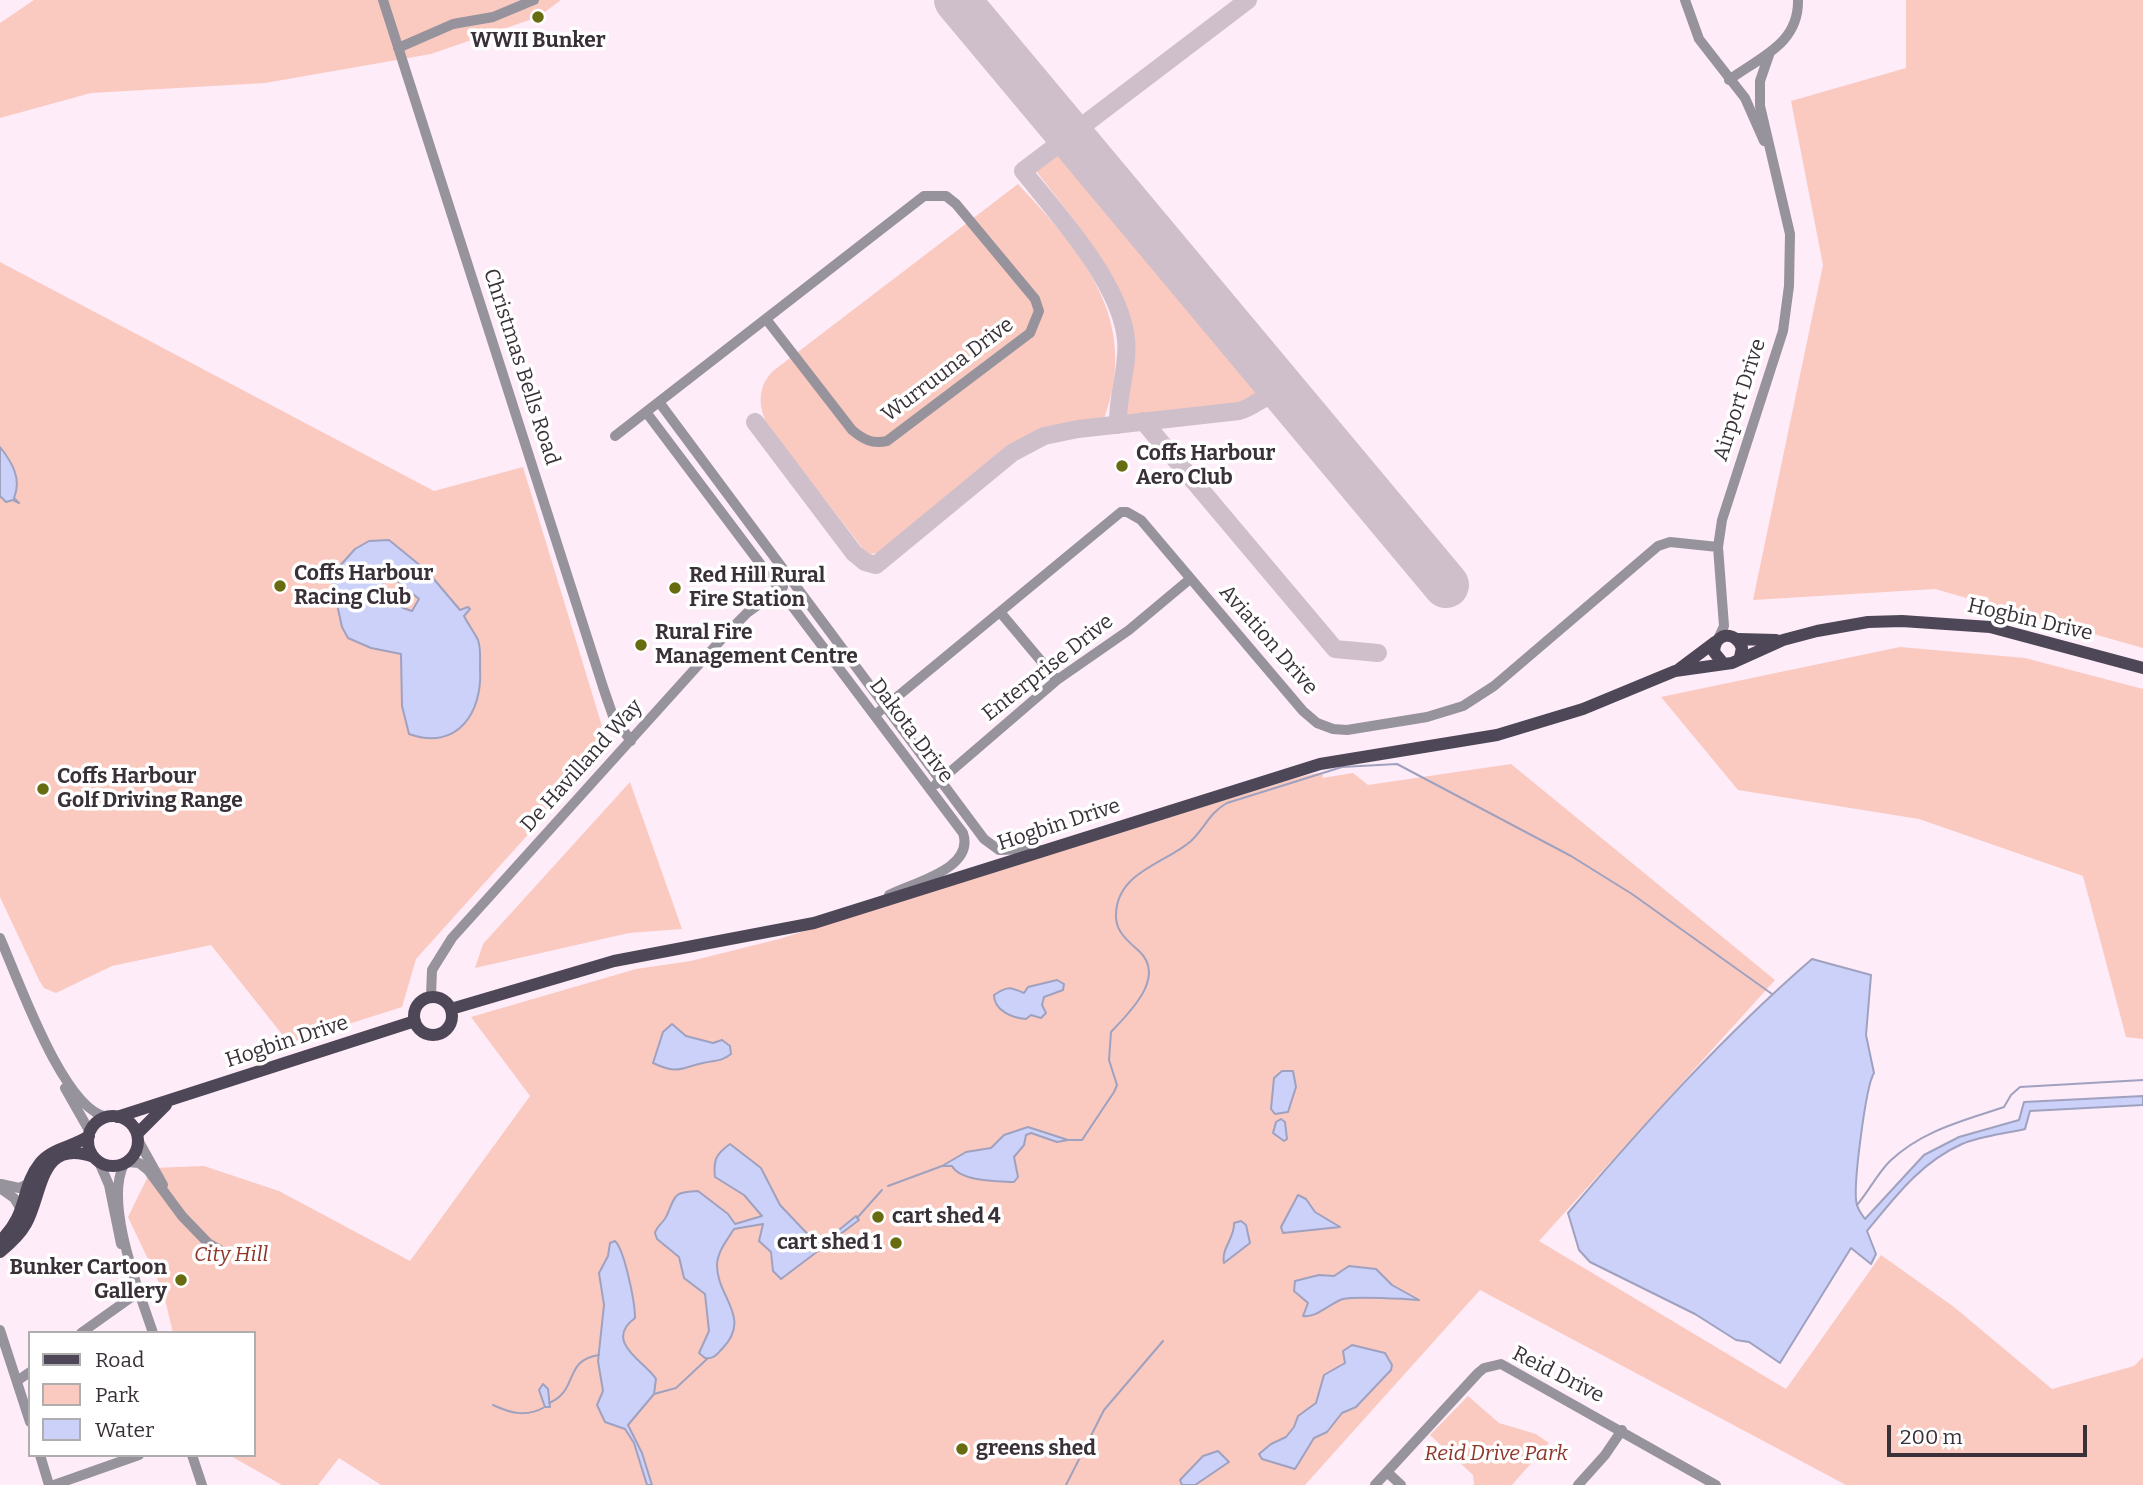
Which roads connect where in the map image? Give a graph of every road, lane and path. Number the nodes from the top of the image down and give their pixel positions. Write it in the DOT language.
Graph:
graph roads {
  1 [pos="383,0"];
  2 [pos="534,0"];
  3 [pos="1685,0"];
  4 [pos="1798,0"];
  5 [pos="398,48"];
  6 [pos="1770,52"];
  7 [pos="1729,80"];
  8 [pos="1780,184"];
  9 [pos="766,319"];
  10 [pos="659,402"];
  11 [pos="646,412"];
  12 [pos="615,436"];
  13 [pos="1718,547"];
  14 [pos="1190,579"];
  15 [pos="791,581"];
  16 [pos="780,589"];
  17 [pos="1000,612"];
  18 [pos="1719,636"];
  19 [pos="1736,638"];
  20 [pos="1783,640"];
  21 [pos="1740,657"];
  22 [pos="1723,663"];
  23 [pos="2143,668"];
  24 [pos="1675,671"];
  25 [pos="1057,680"];
  26 [pos="886,707"];
  27 [pos="875,715"];
  28 [pos="631,741"];
  29 [pos="940,780"];
  30 [pos="930,789"];
  31 [pos="1048,849"];
  32 [pos="867,907"];
  33 [pos="0,938"];
  34 [pos="431,996"];
  35 [pos="451,1009"];
  36 [pos="415,1021"];
  37 [pos="64,1081"];
  38 [pos="172,1100"];
  39 [pos="112,1117"];
  40 [pos="89,1134"];
  41 [pos="137,1137"];
  42 [pos="97,1160"];
  43 [pos="125,1163"];
  44 [pos="30,1183"];
  45 [pos="0,1186"];
  46 [pos="168,1199"];
  47 [pos="22,1211"];
  48 [pos="0,1241"];
  49 [pos="220,1250"];
  50 [pos="0,1252"];
  51 [pos="130,1259"];
  52 [pos="140,1291"];
  53 [pos="0,1330"];
  54 [pos="83,1331"];
  55 [pos="152,1331"];
  56 [pos="28,1373"];
  57 [pos="17,1381"];
  58 [pos="28,1416"];
  59 [pos="1622,1430"];
  60 [pos="41,1457"];
  61 [pos="133,1457"];
  62 [pos="193,1457"];
  63 [pos="1387,1472"];
  64 [pos="51,1485"];
  65 [pos="202,1485"];
  66 [pos="1375,1485"];
  67 [pos="1401,1485"];
  68 [pos="1578,1485"];
  69 [pos="1716,1485"];
  1 -- 5 [label="street, Christmas Bells Road"];
  2 -- 5 [label="street"];
  3 -- 7 [label="street, Airport Drive"];
  4 -- 6 [label="street, Airport Drive"];
  5 -- 28 [label="street, Christmas Bells Road"];
  6 -- 7 [label="street"];
  6 -- 8 [label="street, Airport Drive"];
  7 -- 8 [label="street, Airport Drive"];
  8 -- 13 [label="street, Airport Drive"];
  9 -- 9 [label="street, Wurruuna Drive"];
  9 -- 10 [label="street, Wurruuna Drive"];
  10 -- 11 [label="street, Wurruuna Drive"];
  10 -- 15 [label="street, Dakota Drive"];
  11 -- 12 [label="street, Wurruuna Drive"];
  11 -- 16 [label="street, Dakota Drive"];
  13 -- 14 [label="street, Aviation Drive"];
  13 -- 18 [label="street, Airport Drive"];
  14 -- 17 [label="street, Aviation Drive"];
  14 -- 25 [label="street, Enterprise Drive"];
  15 -- 16 [label="street, De Havilland Way"];
  15 -- 26 [label="street, Dakota Drive"];
  16 -- 27 [label="street, Dakota Drive"];
  16 -- 28 [label="street, De Havilland Way"];
  17 -- 25 [label="street"];
  17 -- 26 [label="street, Aviation Drive"];
  18 -- 19 [label="main road"];
  18 -- 22 [label="main road"];
  18 -- 24 [label="main road, Hogbin Drive"];
  19 -- 20 [label="main road, Hogbin Drive"];
  19 -- 21 [label="main road"];
  20 -- 21 [label="main road, Hogbin Drive"];
  20 -- 23 [label="main road, Hogbin Drive"];
  21 -- 22 [label="main road"];
  22 -- 24 [label="main road, Hogbin Drive"];
  24 -- 31 [label="main road, Hogbin Drive"];
  25 -- 29 [label="street, Enterprise Drive"];
  26 -- 27 [label="street, Aviation Drive"];
  26 -- 29 [label="street, Dakota Drive"];
  27 -- 30 [label="street, Dakota Drive"];
  28 -- 34 [label="street, De Havilland Way"];
  29 -- 30 [label="street, Enterprise Drive"];
  29 -- 31 [label="street, Dakota Drive"];
  30 -- 32 [label="street, Dakota Drive"];
  31 -- 32 [label="main road, Hogbin Drive"];
  32 -- 35 [label="main road, Hogbin Drive"];
  33 -- 37 [label="street"];
  34 -- 35 [label="main road"];
  34 -- 36 [label="main road"];
  35 -- 36 [label="main road"];
  36 -- 38 [label="main road, Hogbin Drive"];
  37 -- 39 [label="street"];
  37 -- 40 [label="street"];
  38 -- 39 [label="main road, Hogbin Drive"];
  38 -- 41 [label="main road, Hogbin Drive"];
  39 -- 40 [label="main road"];
  39 -- 41 [label="main road"];
  40 -- 42 [label="main road"];
  40 -- 44 [label="main road"];
  41 -- 43 [label="main road"];
  41 -- 46 [label="street"];
  42 -- 43 [label="main road"];
  42 -- 50 [label="main road"];
  42 -- 51 [label="street"];
  43 -- 46 [label="street"];
  43 -- 51 [label="street"];
  44 -- 45 [label="street"];
  44 -- 47 [label="main road"];
  45 -- 47 [label="street"];
  46 -- 49 [label="street"];
  47 -- 48 [label="main road"];
  51 -- 52 [label="street"];
  52 -- 54 [label="street"];
  52 -- 55 [label="street"];
  53 -- 57 [label="street"];
  56 -- 57 [label="street"];
  57 -- 58 [label="street"];
  59 -- 63 [label="street, Reid Drive"];
  59 -- 68 [label="street"];
  59 -- 69 [label="street, Reid Drive"];
  60 -- 64 [label="street"];
  61 -- 64 [label="street"];
  62 -- 65 [label="street"];
  63 -- 66 [label="street, Reid Drive"];
  63 -- 67 [label="street"];
}
